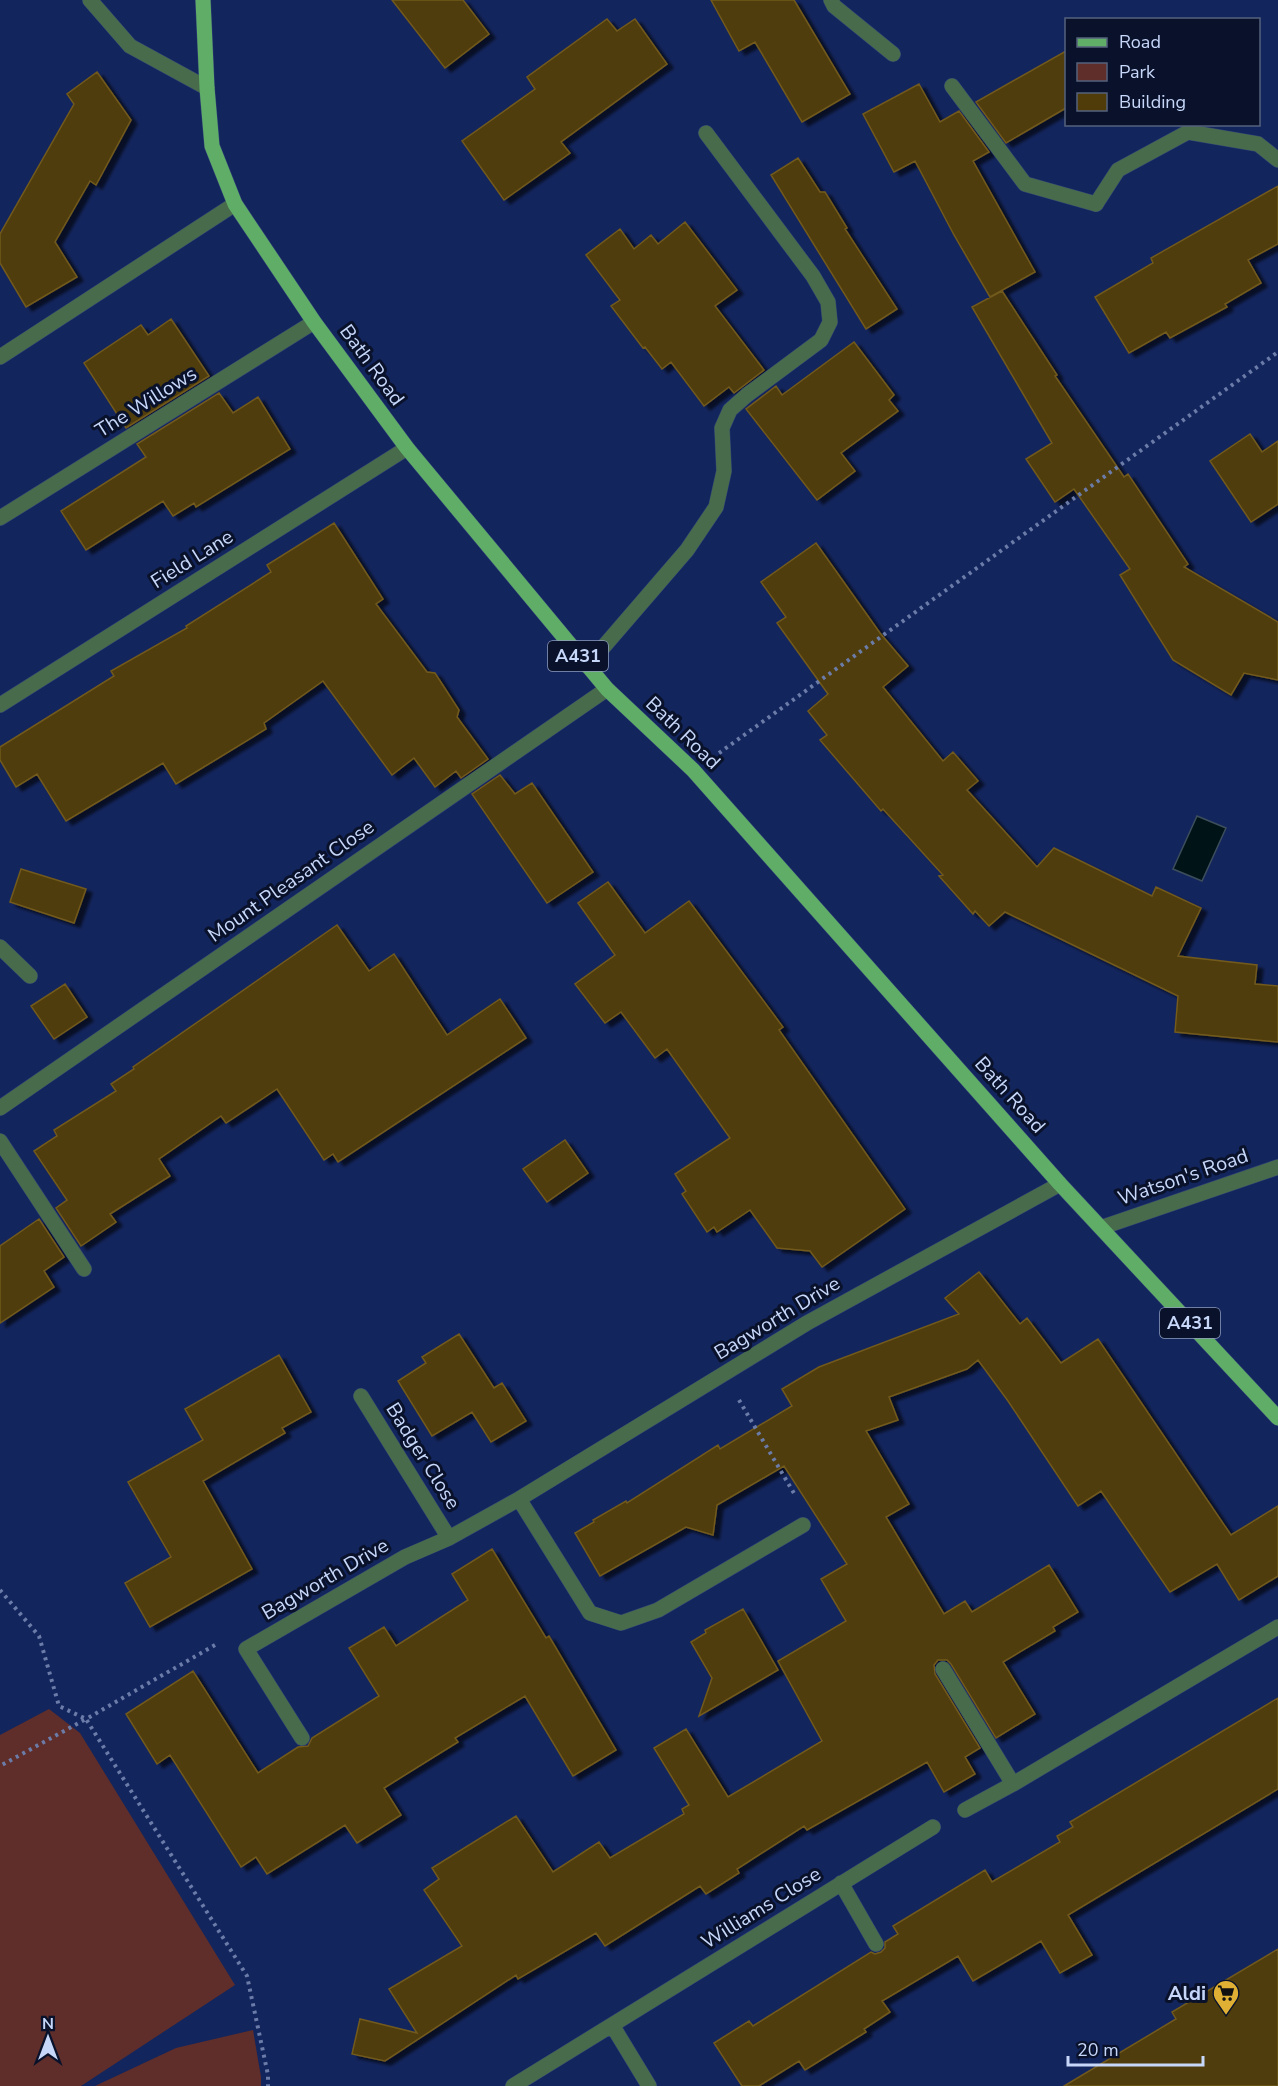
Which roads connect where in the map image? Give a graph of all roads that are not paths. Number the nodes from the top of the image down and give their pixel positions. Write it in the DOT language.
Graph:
graph roads {
  1 [pos="90,0"];
  2 [pos="203,0"];
  3 [pos="831,0"];
  4 [pos="893,54"];
  5 [pos="952,86"];
  6 [pos="207,88"];
  7 [pos="706,133"];
  8 [pos="1278,160"];
  9 [pos="236,204"];
  10 [pos="314,322"];
  11 [pos="0,357"];
  12 [pos="407,448"];
  13 [pos="0,518"];
  14 [pos="587,666"];
  15 [pos="607,689"];
  16 [pos="0,705"];
  17 [pos="0,947"];
  18 [pos="30,976"];
  19 [pos="0,1108"];
  20 [pos="0,1141"];
  21 [pos="1278,1167"];
  22 [pos="1060,1184"];
  23 [pos="1103,1227"];
  24 [pos="84,1269"];
  25 [pos="362,1396"];
  26 [pos="1278,1418"];
  27 [pos="519,1499"];
  28 [pos="803,1525"];
  29 [pos="449,1538"];
  30 [pos="1278,1627"];
  31 [pos="943,1669"];
  32 [pos="302,1738"];
  33 [pos="1013,1784"];
  34 [pos="964,1810"];
  35 [pos="933,1827"];
  36 [pos="841,1883"];
  37 [pos="876,1944"];
  38 [pos="612,2025"];
  39 [pos="513,2086"];
  40 [pos="649,2086"];
  1 -- 6 [label="street"];
  2 -- 6 [label="main road, Bath Road / A431"];
  3 -- 4 [label="street"];
  5 -- 8 [label="street"];
  6 -- 9 [label="main road, Bath Road / A431"];
  7 -- 14 [label="street"];
  9 -- 10 [label="main road, Bath Road / A431"];
  9 -- 11 [label="street"];
  10 -- 12 [label="main road, Bath Road / A431"];
  10 -- 13 [label="street, The Willows"];
  12 -- 14 [label="main road, Bath Road / A431"];
  12 -- 16 [label="street, Field Lane"];
  14 -- 15 [label="main road, Bath Road / A431"];
  15 -- 19 [label="street, Mount Pleasant Close"];
  15 -- 22 [label="main road, Bath Road / A431"];
  17 -- 18 [label="street"];
  20 -- 24 [label="street"];
  21 -- 23 [label="street, Watson's Road"];
  22 -- 23 [label="main road, Bath Road / A431"];
  22 -- 27 [label="street, Bagworth Drive"];
  23 -- 26 [label="main road, Bath Road / A431"];
  25 -- 29 [label="street, Badger Close"];
  27 -- 28 [label="street"];
  27 -- 29 [label="street, Bagworth Drive"];
  29 -- 32 [label="street, Bagworth Drive"];
  30 -- 33 [label="street"];
  31 -- 33 [label="street"];
  33 -- 34 [label="street"];
  35 -- 36 [label="street, Williams Close"];
  36 -- 37 [label="street"];
  36 -- 38 [label="street, Williams Close"];
  38 -- 39 [label="street, Williams Close"];
  38 -- 40 [label="street"];
}
